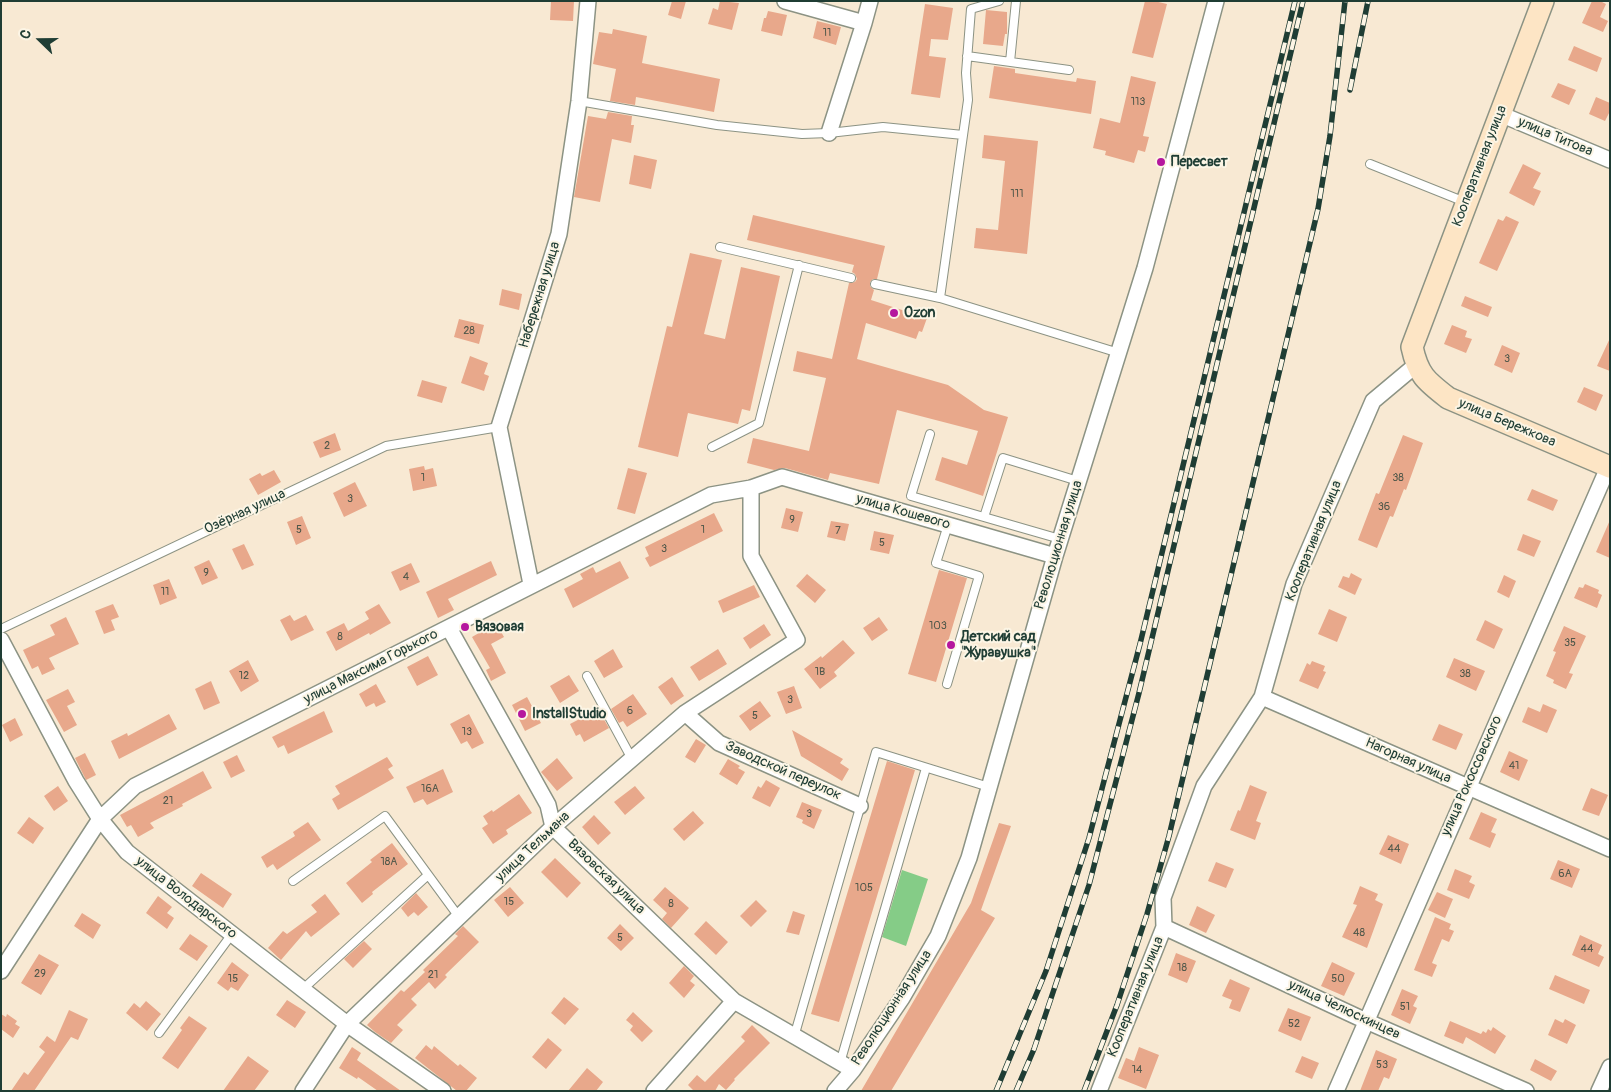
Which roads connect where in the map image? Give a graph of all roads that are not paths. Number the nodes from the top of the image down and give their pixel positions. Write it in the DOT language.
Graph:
graph roads {
  1 [pos="588,1"];
  2 [pos="785,1"];
  3 [pos="870,1"];
  4 [pos="999,1"];
  5 [pos="1016,1"];
  6 [pos="1216,1"];
  7 [pos="1543,1"];
  8 [pos="864,23"];
  9 [pos="967,56"];
  10 [pos="1010,62"];
  11 [pos="1069,70"];
  12 [pos="579,101"];
  13 [pos="1500,114"];
  14 [pos="829,133"];
  15 [pos="963,135"];
  16 [pos="1610,160"];
  17 [pos="1370,164"];
  18 [pos="1466,203"];
  19 [pos="720,247"];
  20 [pos="799,265"];
  21 [pos="851,278"];
  22 [pos="875,284"];
  23 [pos="940,298"];
  24 [pos="1119,353"];
  25 [pos="1416,365"];
  26 [pos="499,428"];
  27 [pos="930,434"];
  28 [pos="712,447"];
  29 [pos="1609,465"];
  30 [pos="1078,481"];
  31 [pos="751,488"];
  32 [pos="984,517"];
  33 [pos="948,524"];
  34 [pos="1060,539"];
  35 [pos="1055,556"];
  36 [pos="531,584"];
  37 [pos="449,628"];
  38 [pos="1,629"];
  39 [pos="1,640"];
  40 [pos="587,676"];
  41 [pos="947,684"];
  42 [pos="1262,697"];
  43 [pos="685,713"];
  44 [pos="632,759"];
  45 [pos="926,768"];
  46 [pos="989,787"];
  47 [pos="1467,787"];
  48 [pos="860,806"];
  49 [pos="100,819"];
  50 [pos="553,827"];
  51 [pos="1610,849"];
  52 [pos="428,875"];
  53 [pos="293,881"];
  54 [pos="459,917"];
  55 [pos="1164,927"];
  56 [pos="232,934"];
  57 [pos="1,972"];
  58 [pos="303,989"];
  59 [pos="734,1001"];
  60 [pos="1366,1021"];
  61 [pos="348,1024"];
  62 [pos="160,1033"];
  63 [pos="794,1037"];
  64 [pos="846,1066"];
  65 [pos="1610,1067"];
  66 [pos="303,1091"];
  67 [pos="443,1091"];
  68 [pos="654,1091"];
  69 [pos="835,1091"];
  70 [pos="1099,1091"];
  71 [pos="1336,1091"];
  72 [pos="1526,1091"];
  73 [pos="1599,1091"];
  1 -- 12 [label="street, Набережная улица"];
  2 -- 8 [label="street"];
  3 -- 8 [label="street"];
  4 -- 9 [label="lane"];
  5 -- 10 [label="lane"];
  6 -- 24 [label="street, Революционная улица"];
  7 -- 13 [label="street, Кооперативная улица"];
  8 -- 14 [label="street"];
  9 -- 10 [label="lane"];
  9 -- 15 [label="lane"];
  10 -- 11 [label="lane"];
  12 -- 14 [label="lane"];
  12 -- 26 [label="street, Набережная улица"];
  13 -- 16 [label="street, улица Титова"];
  13 -- 18 [label="street, Кооперативная улица"];
  14 -- 15 [label="lane"];
  15 -- 23 [label="lane"];
  17 -- 18 [label="lane"];
  18 -- 25 [label="street, Кооперативная улица"];
  19 -- 20 [label="lane"];
  20 -- 21 [label="lane"];
  20 -- 28 [label="lane"];
  22 -- 23 [label="lane"];
  23 -- 24 [label="lane"];
  24 -- 30 [label="street, Революционная улица"];
  25 -- 29 [label="street, улица Бережкова"];
  25 -- 42 [label="street, Кооперативная улица"];
  26 -- 36 [label="street, Набережная улица"];
  26 -- 38 [label="lane, Озёрная улица"];
  27 -- 32 [label="lane"];
  29 -- 47 [label="street, улица Рокоссовского"];
  30 -- 32 [label="lane"];
  30 -- 34 [label="street, Революционная улица"];
  31 -- 33 [label="street, улица Кошевого"];
  31 -- 36 [label="street, улица Максима Горького"];
  31 -- 43 [label="street, улица Тельмана"];
  32 -- 34 [label="lane"];
  33 -- 35 [label="street, улица Кошевого"];
  33 -- 41 [label="lane"];
  34 -- 35 [label="street, Революционная улица"];
  35 -- 46 [label="street, Революционная улица"];
  36 -- 37 [label="street, улица Максима Горького"];
  37 -- 49 [label="street, улица Максима Горького"];
  37 -- 50 [label="street"];
  39 -- 49 [label="street, улица Володарского"];
  40 -- 44 [label="lane"];
  42 -- 47 [label="street, Нагорная улица"];
  42 -- 55 [label="street, Кооперативная улица"];
  43 -- 44 [label="street, улица Тельмана"];
  43 -- 48 [label="street, Заводской переулок"];
  44 -- 50 [label="street, улица Тельмана"];
  45 -- 46 [label="lane"];
  45 -- 48 [label="lane"];
  45 -- 64 [label="lane"];
  46 -- 64 [label="street, Революционная улица"];
  47 -- 51 [label="street, Нагорная улица"];
  47 -- 60 [label="street, улица Рокоссовского"];
  48 -- 63 [label="lane"];
  49 -- 56 [label="street, улица Володарского"];
  49 -- 57 [label="street, улица Максима Горького"];
  50 -- 54 [label="street, улица Тельмана"];
  50 -- 59 [label="street, Вязовская улица"];
  52 -- 53 [label="lane"];
  52 -- 54 [label="lane"];
  52 -- 58 [label="lane"];
  54 -- 61 [label="street, улица Тельмана"];
  55 -- 60 [label="street, улица Челюскинцев"];
  55 -- 70 [label="street, Кооперативная улица"];
  56 -- 58 [label="street, улица Володарского"];
  56 -- 62 [label="lane"];
  58 -- 61 [label="street, улица Володарского"];
  59 -- 63 [label="street, Вязовская улица"];
  59 -- 68 [label="street"];
  60 -- 71 [label="street, улица Рокоссовского"];
  60 -- 72 [label="street, улица Челюскинцев"];
  61 -- 66 [label="street, улица Тельмана"];
  61 -- 67 [label="street, улица Володарского"];
  63 -- 64 [label="street, Вязовская улица"];
  64 -- 69 [label="street, Революционная улица"];
  65 -- 73 [label="street"];
}
